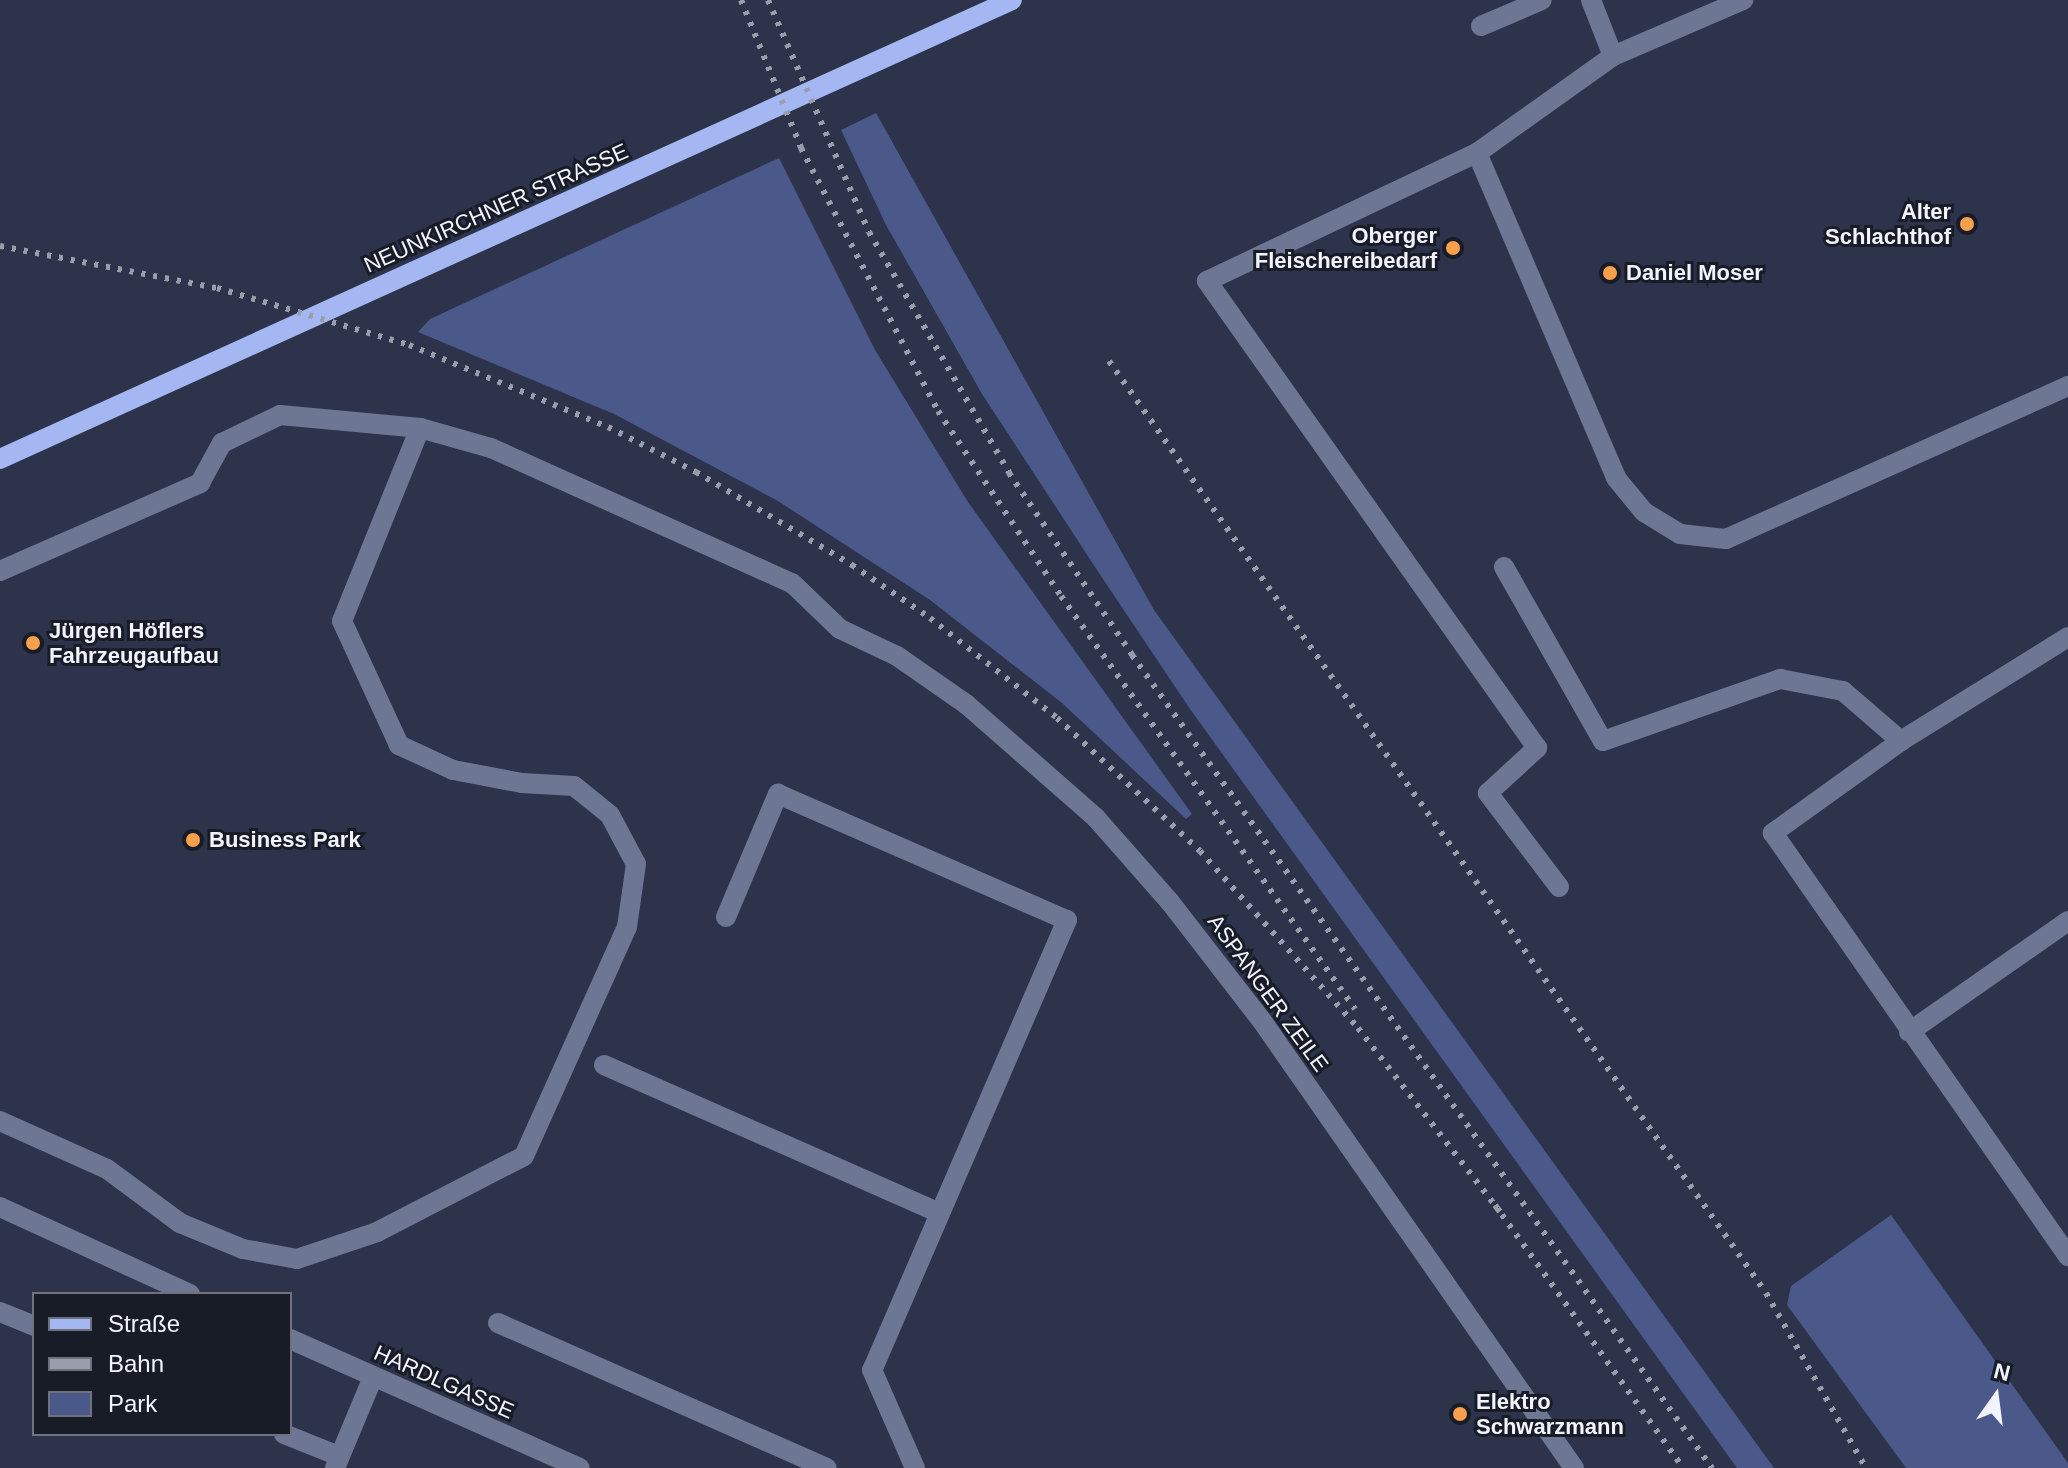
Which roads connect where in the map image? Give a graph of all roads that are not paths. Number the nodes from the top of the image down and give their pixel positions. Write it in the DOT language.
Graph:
graph roads {
  1 [pos="1012,0"];
  2 [pos="1542,0"];
  3 [pos="1591,0"];
  4 [pos="1743,0"];
  5 [pos="1481,26"];
  6 [pos="1613,56"];
  7 [pos="1477,153"];
  8 [pos="2068,386"];
  9 [pos="420,428"];
  10 [pos="0,459"];
  11 [pos="1504,567"];
  12 [pos="0,571"];
  13 [pos="2068,637"];
  14 [pos="1901,741"];
  15 [pos="1559,887"];
  16 [pos="726,917"];
  17 [pos="2068,921"];
  18 [pos="1909,1032"];
  19 [pos="604,1065"];
  20 [pos="0,1121"];
  21 [pos="0,1207"];
  22 [pos="939,1213"];
  23 [pos="2068,1256"];
  24 [pos="186,1292"];
  25 [pos="0,1312"];
  26 [pos="498,1323"];
  27 [pos="32,1325"];
  28 [pos="292,1340"];
  29 [pos="373,1377"];
  30 [pos="288,1436"];
  31 [pos="337,1462"];
  32 [pos="580,1468"];
  33 [pos="826,1468"];
  34 [pos="915,1468"];
  35 [pos="1574,1468"];
  1 -- 10 [label="main road, NEUNKIRCHNER STRASSE"];
  2 -- 5 [label="street"];
  3 -- 6 [label="street"];
  4 -- 6 [label="street"];
  6 -- 7 [label="street"];
  7 -- 8 [label="street"];
  7 -- 15 [label="street"];
  9 -- 12 [label="street, ASPANGER ZEILE"];
  9 -- 20 [label="street"];
  9 -- 35 [label="street, ASPANGER ZEILE"];
  11 -- 14 [label="street"];
  13 -- 14 [label="street"];
  14 -- 18 [label="street"];
  16 -- 22 [label="street"];
  17 -- 18 [label="street"];
  18 -- 23 [label="street"];
  19 -- 22 [label="street"];
  21 -- 24 [label="street"];
  22 -- 34 [label="street"];
  25 -- 27 [label="street"];
  26 -- 33 [label="street"];
  28 -- 29 [label="street, HARDLGASSE"];
  29 -- 31 [label="street"];
  29 -- 32 [label="street, HARDLGASSE"];
  30 -- 31 [label="street"];
}
